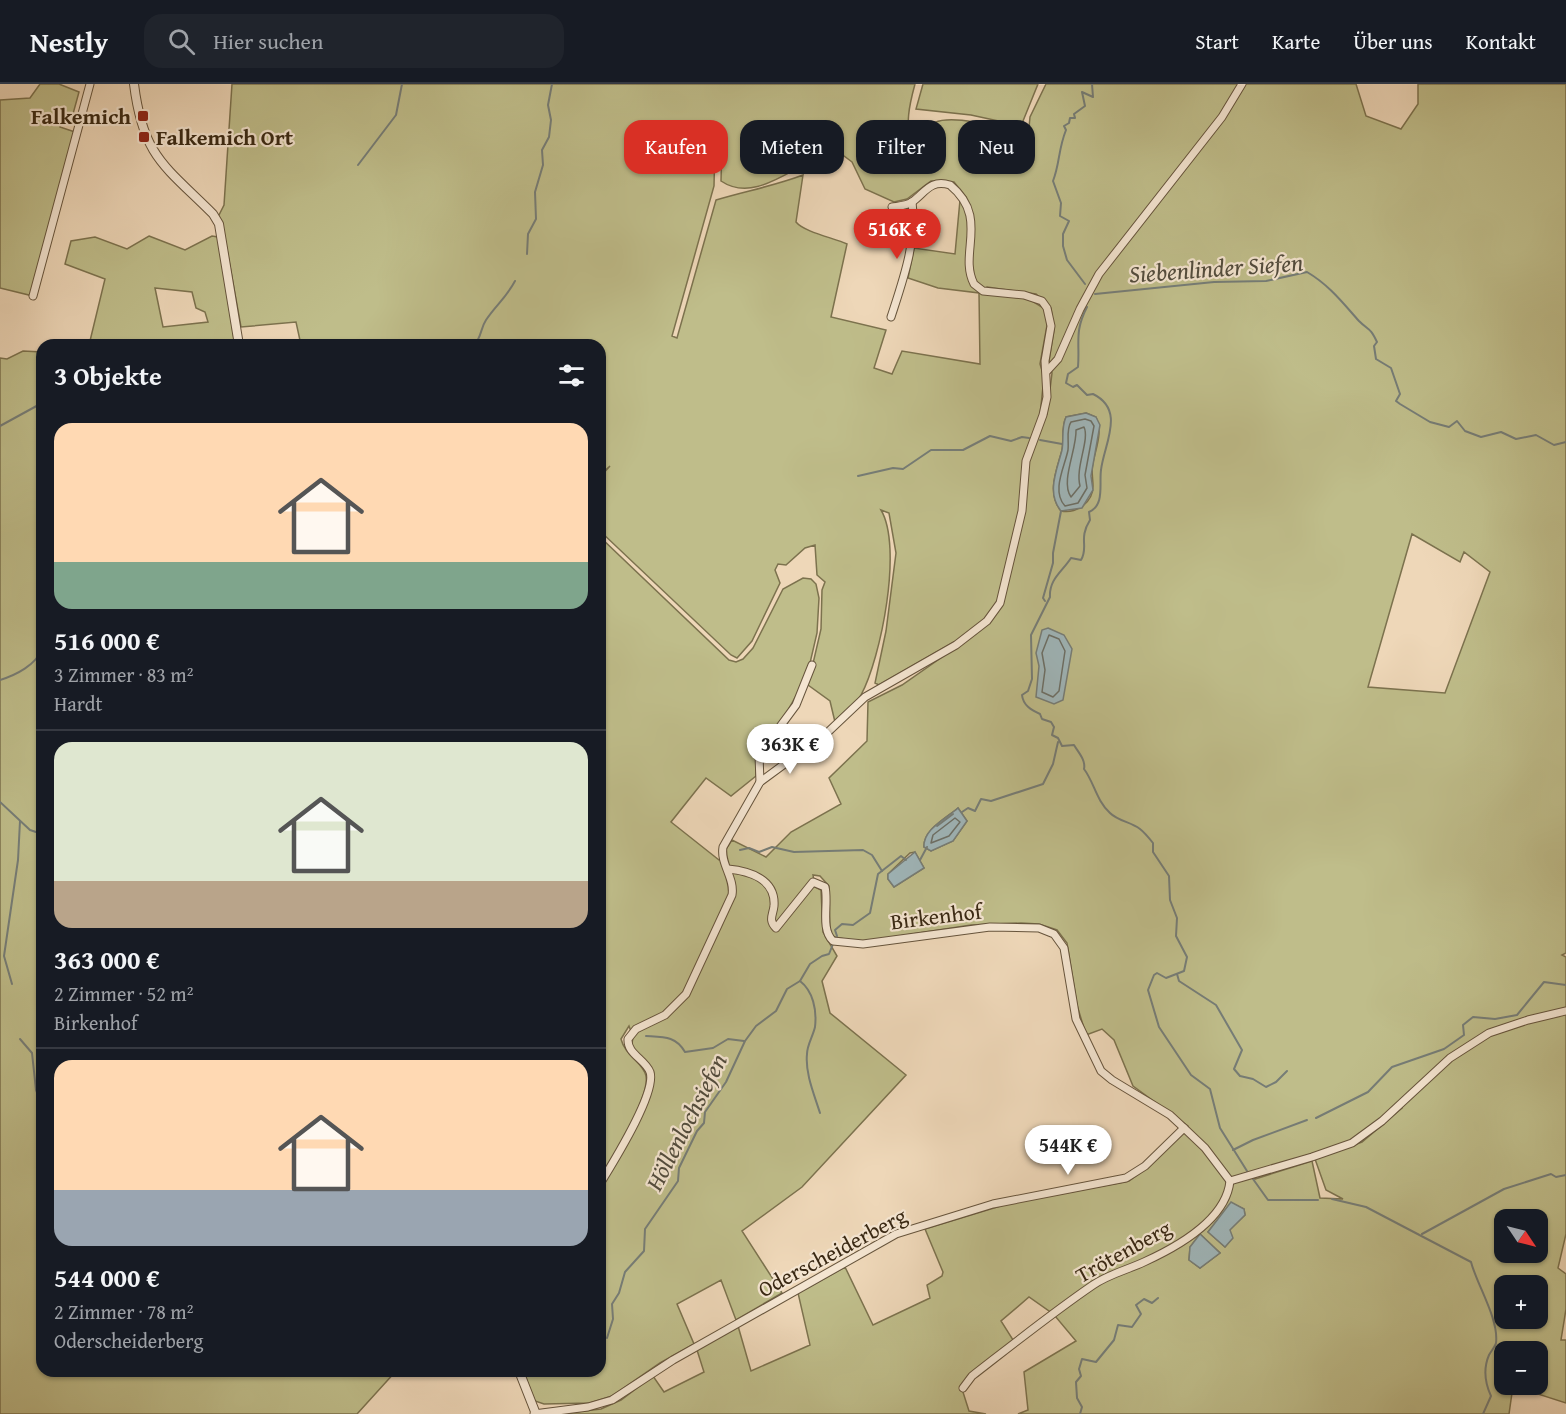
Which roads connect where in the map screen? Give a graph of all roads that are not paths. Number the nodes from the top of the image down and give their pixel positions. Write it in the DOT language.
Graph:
graph roads {
  1 [pos="90,84"];
  2 [pos="134,84"];
  3 [pos="1242,84"];
  4 [pos="912,202"];
  5 [pos="892,207"];
  6 [pos="33,296"];
  7 [pos="891,317"];
  8 [pos="238,339"];
  9 [pos="1047,371"];
  10 [pos="812,665"];
  11 [pos="760,782"];
  12 [pos="728,869"];
  13 [pos="1566,1011"];
  14 [pos="1184,1128"];
  15 [pos="606,1175"];
  16 [pos="1230,1181"];
  17 [pos="521,1377"];
  18 [pos="963,1388"];
  19 [pos="535,1414"];
  1 -- 6 [label="street"];
  2 -- 8 [label="street"];
  3 -- 9 [label="street"];
  4 -- 5 [label="street"];
  4 -- 7 [label="street"];
  4 -- 9 [label="street"];
  9 -- 11 [label="street"];
  10 -- 11 [label="street"];
  11 -- 12 [label="street"];
  12 -- 14 [label="street, Birkenhof"];
  12 -- 15 [label="street"];
  13 -- 16 [label="street"];
  14 -- 16 [label="street"];
  14 -- 19 [label="street, Oderscheiderberg"];
  16 -- 18 [label="street, Trötenberg"];
  17 -- 19 [label="street"];
}
